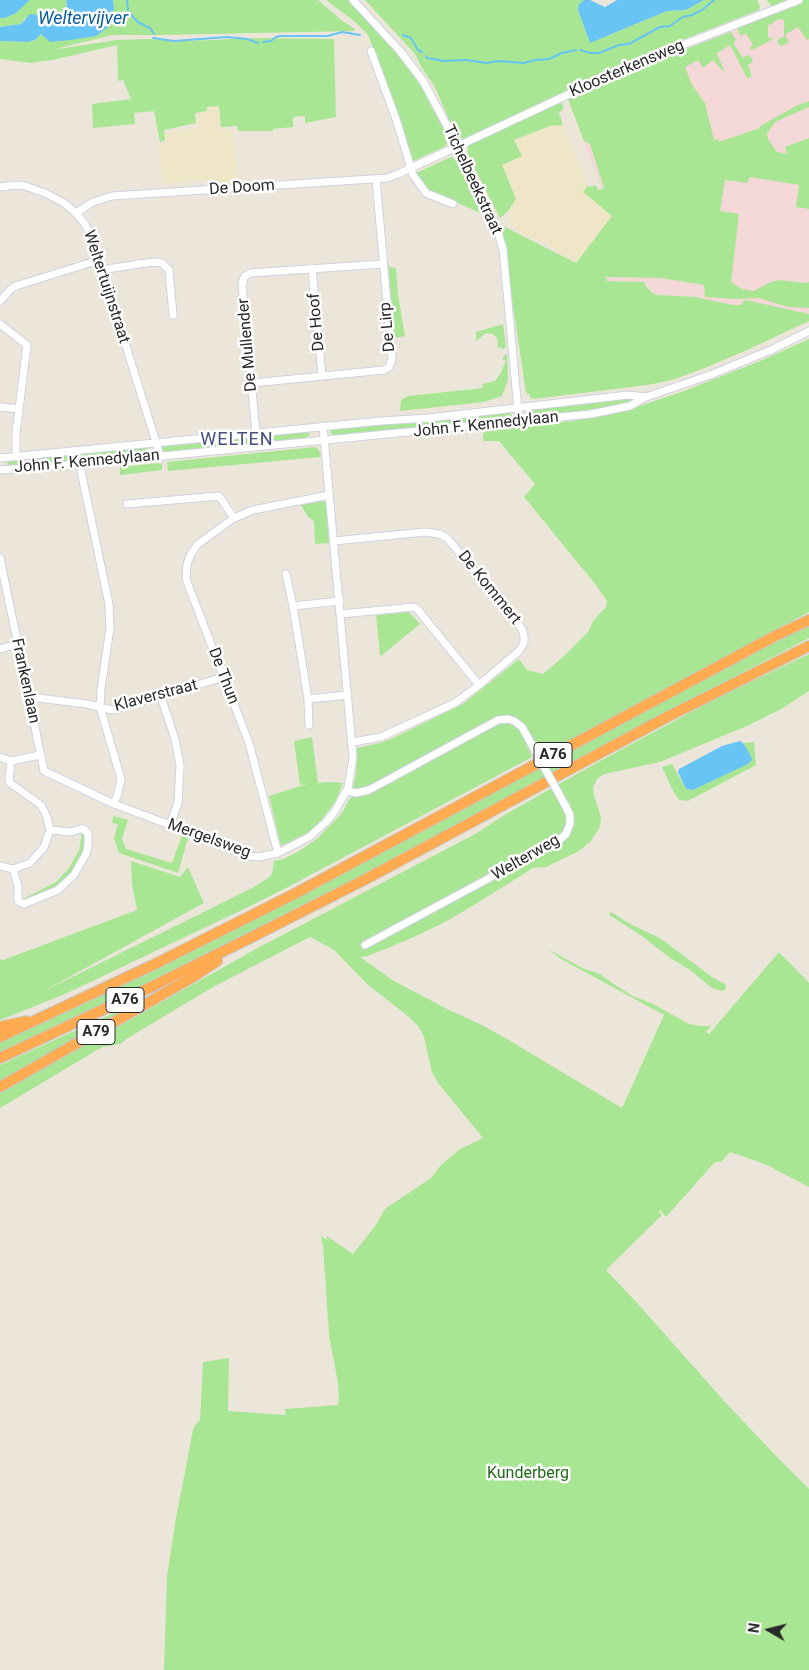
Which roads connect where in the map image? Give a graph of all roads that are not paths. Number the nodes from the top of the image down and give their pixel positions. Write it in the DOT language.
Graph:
graph roads {
  1 [pos="353,0"];
  2 [pos="800,0"];
  3 [pos="371,51"];
  4 [pos="458,147"];
  5 [pos="410,169"];
  6 [pos="376,179"];
  7 [pos="0,187"];
  8 [pos="453,204"];
  9 [pos="76,213"];
  10 [pos="99,260"];
  11 [pos="383,264"];
  12 [pos="312,268"];
  13 [pos="102,270"];
  14 [pos="0,301"];
  15 [pos="173,315"];
  16 [pos="0,324"];
  17 [pos="809,332"];
  18 [pos="322,376"];
  19 [pos="252,383"];
  20 [pos="646,397"];
  21 [pos="0,407"];
  22 [pos="518,408"];
  23 [pos="19,409"];
  24 [pos="519,421"];
  25 [pos="323,426"];
  26 [pos="256,433"];
  27 [pos="324,440"];
  28 [pos="157,443"];
  29 [pos="16,455"];
  30 [pos="160,455"];
  31 [pos="0,458"];
  32 [pos="81,464"];
  33 [pos="0,470"];
  34 [pos="329,495"];
  35 [pos="127,504"];
  36 [pos="234,518"];
  37 [pos="334,541"];
  38 [pos="0,558"];
  39 [pos="286,574"];
  40 [pos="340,601"];
  41 [pos="293,606"];
  42 [pos="341,614"];
  43 [pos="809,620"];
  44 [pos="17,644"];
  45 [pos="809,646"];
  46 [pos="0,649"];
  47 [pos="224,678"];
  48 [pos="479,685"];
  49 [pos="348,695"];
  50 [pos="161,697"];
  51 [pos="29,699"];
  52 [pos="308,699"];
  53 [pos="100,707"];
  54 [pos="309,725"];
  55 [pos="353,742"];
  56 [pos="40,755"];
  57 [pos="0,757"];
  58 [pos="12,760"];
  59 [pos="47,774"];
  60 [pos="347,791"];
  61 [pos="114,804"];
  62 [pos="170,824"];
  63 [pos="50,830"];
  64 [pos="278,853"];
  65 [pos="0,866"];
  66 [pos="13,868"];
  67 [pos="248,940"];
  68 [pos="365,945"];
  69 [pos="46,1016"];
  70 [pos="0,1027"];
  71 [pos="0,1037"];
  72 [pos="0,1058"];
  73 [pos="0,1087"];
  1 -- 4 [label="street, Tichelbeekstraat"];
  2 -- 4 [label="street, Kloosterkensweg"];
  3 -- 5 [label="street"];
  4 -- 5 [label="street, De Doom"];
  4 -- 22 [label="street, Tichelbeekstraat"];
  5 -- 6 [label="street, De Doom"];
  5 -- 8 [label="street"];
  6 -- 9 [label="street, De Doom"];
  6 -- 11 [label="street, De Lirp"];
  7 -- 9 [label="street, Weltertuijnstraat"];
  9 -- 10 [label="street, Weltertuijnstraat"];
  10 -- 13 [label="street, Weltertuijnstraat"];
  10 -- 14 [label="street"];
  11 -- 12 [label="street, De Mullender"];
  11 -- 18 [label="street, De Lirp"];
  12 -- 18 [label="street, De Hoof"];
  12 -- 19 [label="street, De Mullender"];
  13 -- 15 [label="street"];
  13 -- 28 [label="street, Weltertuijnstraat"];
  16 -- 23 [label="street"];
  17 -- 20 [label="street, John F. Kennedylaan"];
  18 -- 19 [label="street, De Lirp"];
  19 -- 26 [label="street, De Mullender"];
  20 -- 22 [label="street, John F. Kennedylaan"];
  20 -- 24 [label="street, John F. Kennedylaan"];
  21 -- 23 [label="street"];
  22 -- 24 [label="street, Tichelbeekstraat"];
  22 -- 25 [label="street, John F. Kennedylaan"];
  23 -- 29 [label="street"];
  24 -- 27 [label="street, John F. Kennedylaan"];
  25 -- 26 [label="street, John F. Kennedylaan"];
  25 -- 27 [label="street"];
  26 -- 28 [label="street, John F. Kennedylaan"];
  27 -- 30 [label="street, John F. Kennedylaan"];
  27 -- 34 [label="street, Mergelsweg"];
  28 -- 29 [label="street, John F. Kennedylaan"];
  28 -- 30 [label="street, Weltertuijnstraat"];
  29 -- 31 [label="street, John F. Kennedylaan"];
  30 -- 32 [label="street, John F. Kennedylaan"];
  32 -- 33 [label="street, John F. Kennedylaan"];
  32 -- 53 [label="street"];
  34 -- 36 [label="street, De Thun"];
  34 -- 37 [label="street, Mergelsweg"];
  35 -- 36 [label="street"];
  36 -- 47 [label="street, De Thun"];
  37 -- 40 [label="street, Mergelsweg"];
  37 -- 48 [label="street, De Kommert"];
  38 -- 44 [label="street, Frankenlaan"];
  39 -- 41 [label="street"];
  40 -- 41 [label="street"];
  40 -- 42 [label="street, Mergelsweg"];
  41 -- 52 [label="street"];
  42 -- 48 [label="street"];
  42 -- 49 [label="street, Mergelsweg"];
  43 -- 69 [label="highway, A76"];
  44 -- 46 [label="street"];
  44 -- 51 [label="street, Frankenlaan"];
  45 -- 67 [label="highway, A76"];
  47 -- 50 [label="street, Klaverstraat"];
  47 -- 64 [label="street, De Thun"];
  48 -- 55 [label="street, De Kommert"];
  49 -- 52 [label="street"];
  49 -- 55 [label="street, Mergelsweg"];
  50 -- 53 [label="street, Klaverstraat"];
  50 -- 62 [label="street"];
  51 -- 53 [label="street, Klaverstraat"];
  51 -- 56 [label="street, Frankenlaan"];
  52 -- 54 [label="street"];
  53 -- 61 [label="street"];
  55 -- 60 [label="street, Mergelsweg"];
  56 -- 58 [label="street"];
  56 -- 59 [label="street, Frankenlaan"];
  57 -- 58 [label="street"];
  58 -- 63 [label="street"];
  59 -- 61 [label="street, Mergelsweg"];
  60 -- 64 [label="street, Mergelsweg"];
  60 -- 68 [label="street, Welterweg, bridge"];
  61 -- 62 [label="street, Mergelsweg"];
  62 -- 64 [label="street, Mergelsweg"];
  63 -- 66 [label="street"];
  63 -- 66 [label="street"];
  65 -- 66 [label="street"];
  67 -- 72 [label="highway, A76"];
  67 -- 73 [label="highway, A79"];
  69 -- 70 [label="highway, A76"];
  69 -- 71 [label="highway, A76"];
}
